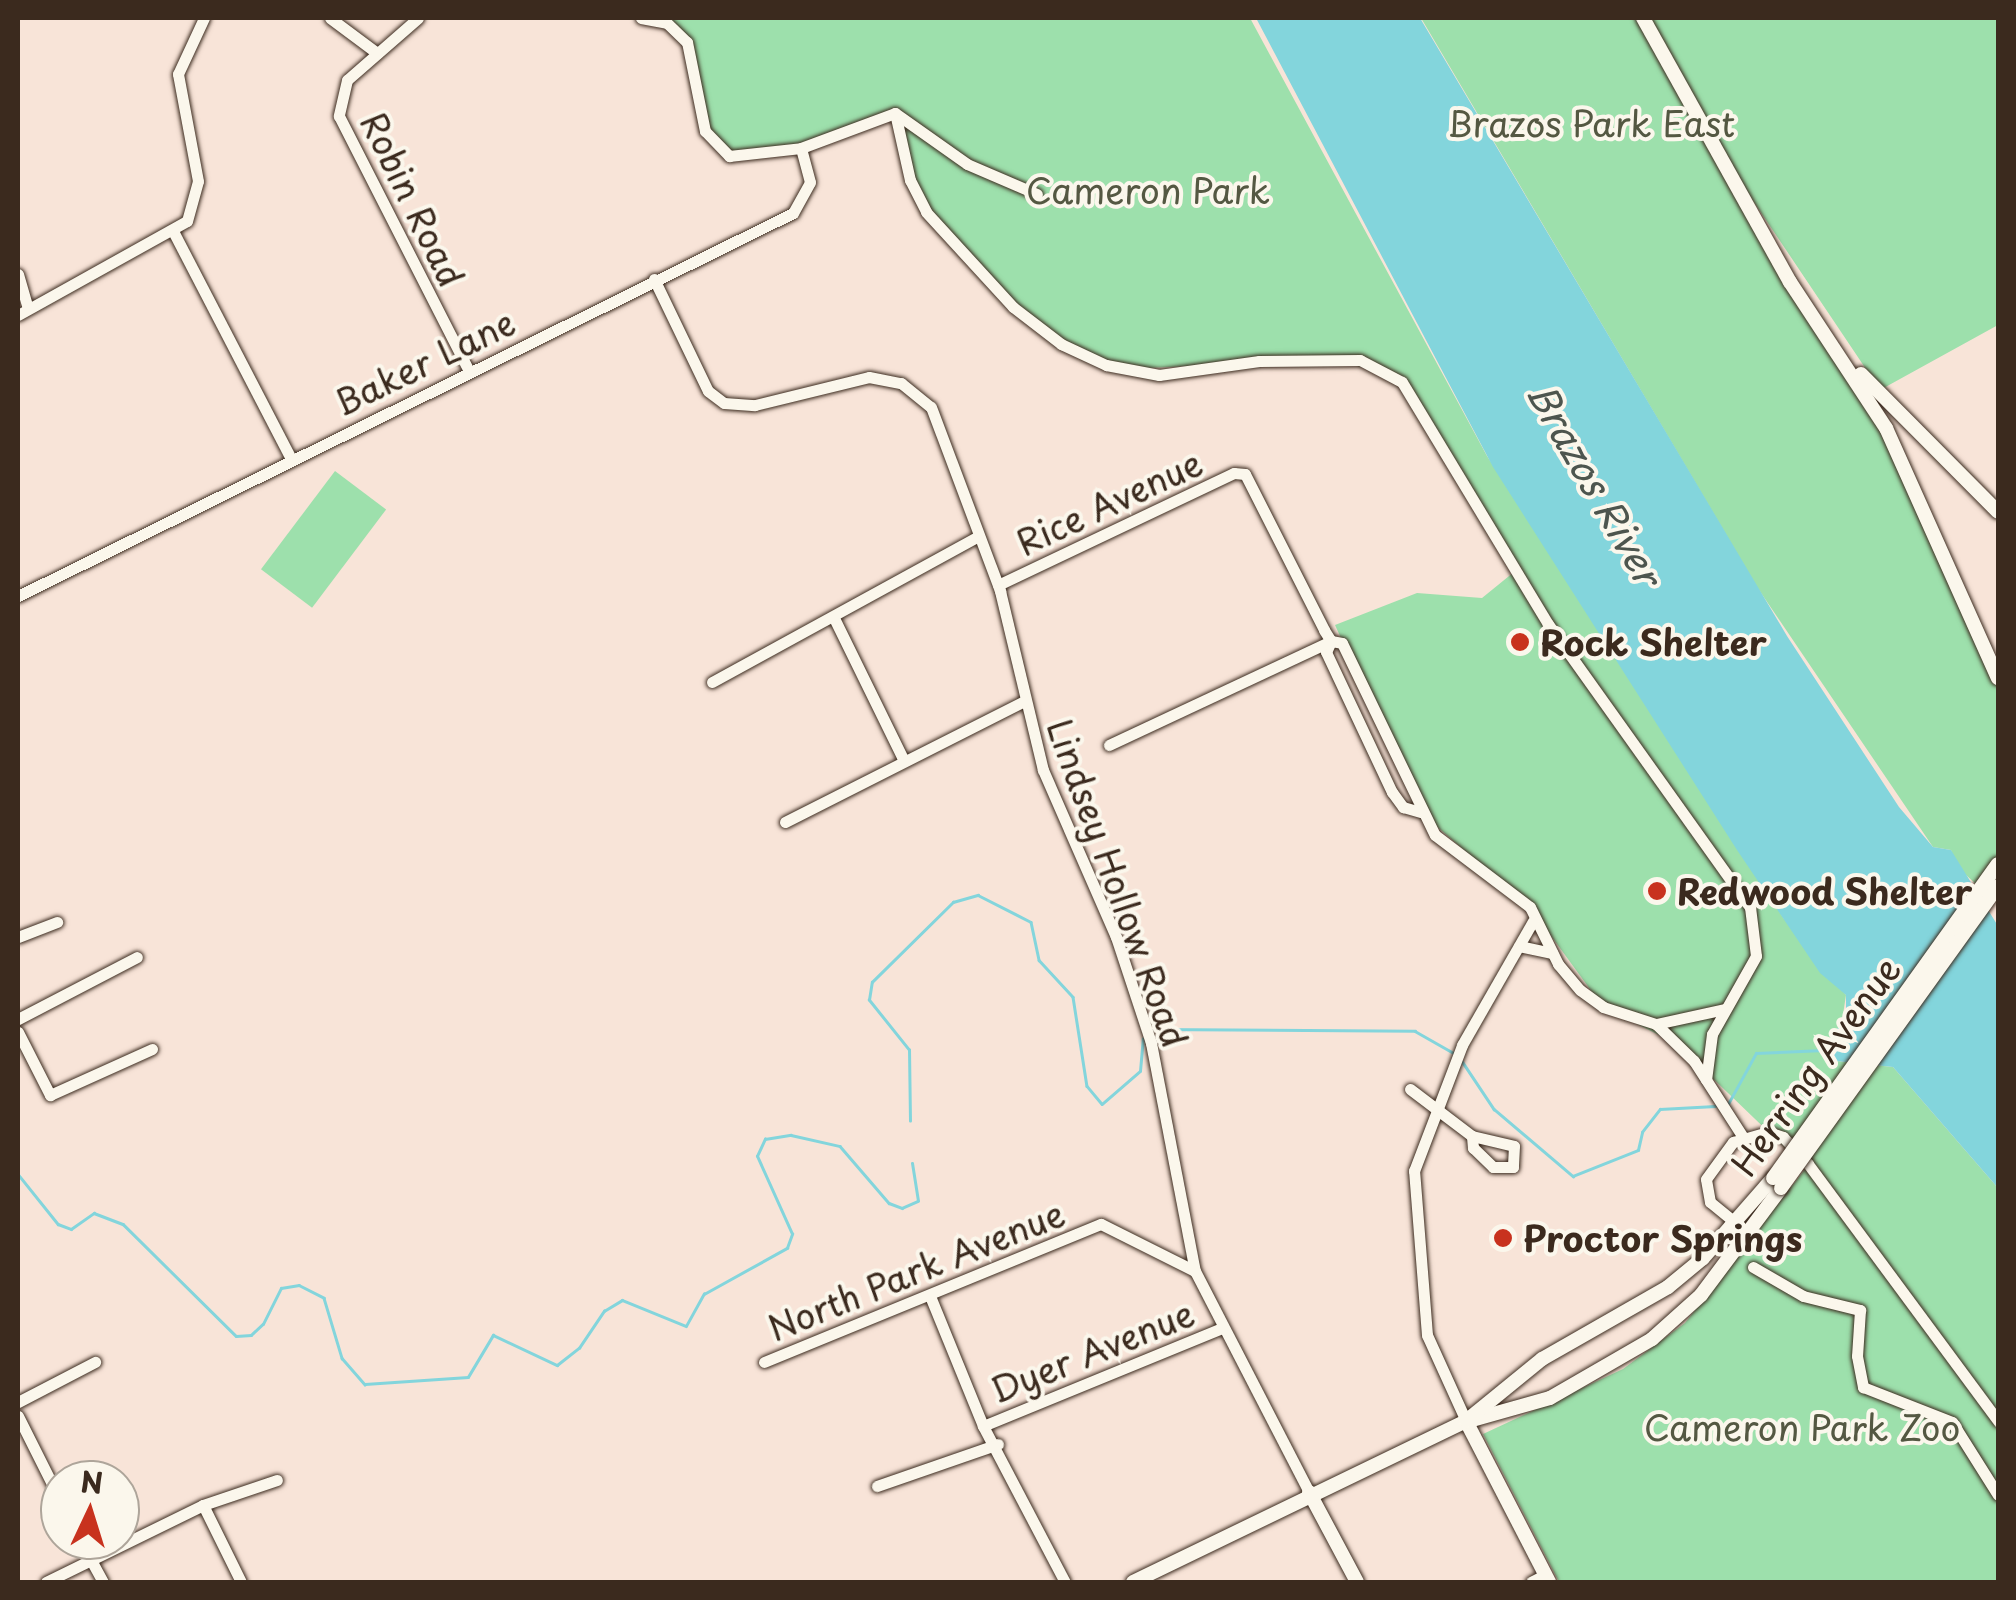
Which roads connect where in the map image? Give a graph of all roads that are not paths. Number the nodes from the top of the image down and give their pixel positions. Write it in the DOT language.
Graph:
graph roads {
  1 [pos="204,18"];
  2 [pos="330,18"];
  3 [pos="418,18"];
  4 [pos="642,18"];
  5 [pos="1643,18"];
  6 [pos="377,54"];
  7 [pos="895,113"];
  8 [pos="802,148"];
  9 [pos="1038,194"];
  10 [pos="174,232"];
  11 [pos="18,274"];
  12 [pos="654,279"];
  13 [pos="23,312"];
  14 [pos="1852,368"];
  15 [pos="469,371"];
  16 [pos="291,459"];
  17 [pos="1998,512"];
  18 [pos="979,536"];
  19 [pos="998,584"];
  20 [pos="18,596"];
  21 [pos="834,618"];
  22 [pos="1330,641"];
  23 [pos="1998,678"];
  24 [pos="712,682"];
  25 [pos="1024,702"];
  26 [pos="1109,744"];
  27 [pos="904,761"];
  28 [pos="1420,812"];
  29 [pos="785,822"];
  30 [pos="1998,864"];
  31 [pos="1998,886"];
  32 [pos="1534,921"];
  33 [pos="57,922"];
  34 [pos="18,937"];
  35 [pos="1519,946"];
  36 [pos="1552,954"];
  37 [pos="137,956"];
  38 [pos="1725,1009"];
  39 [pos="18,1020"];
  40 [pos="1656,1024"];
  41 [pos="18,1032"];
  42 [pos="152,1049"];
  43 [pos="1706,1080"];
  44 [pos="1410,1088"];
  45 [pos="1433,1108"];
  46 [pos="1472,1136"];
  47 [pos="1743,1137"];
  48 [pos="1777,1183"];
  49 [pos="1734,1222"];
  50 [pos="1748,1233"];
  51 [pos="1753,1268"];
  52 [pos="1195,1272"];
  53 [pos="930,1296"];
  54 [pos="1222,1328"];
  55 [pos="95,1362"];
  56 [pos="764,1362"];
  57 [pos="18,1402"];
  58 [pos="18,1416"];
  59 [pos="1466,1421"];
  60 [pos="1998,1421"];
  61 [pos="983,1426"];
  62 [pos="998,1444"];
  63 [pos="40,1460"];
  64 [pos="277,1480"];
  65 [pos="878,1486"];
  66 [pos="1310,1492"];
  67 [pos="1998,1495"];
  68 [pos="203,1505"];
  69 [pos="140,1536"];
  70 [pos="91,1560"];
  71 [pos="1542,1580"];
  72 [pos="46,1582"];
  73 [pos="104,1582"];
  74 [pos="241,1582"];
  75 [pos="1065,1582"];
  76 [pos="1133,1582"];
  77 [pos="1358,1582"];
  1 -- 10 [label="street"];
  2 -- 6 [label="street"];
  3 -- 6 [label="street, Robin Road"];
  4 -- 8 [label="street"];
  5 -- 14 [label="main road"];
  6 -- 15 [label="street, Robin Road"];
  7 -- 8 [label="street"];
  7 -- 9 [label="street"];
  7 -- 38 [label="street"];
  8 -- 12 [label="street, Baker Lane"];
  10 -- 13 [label="street"];
  10 -- 16 [label="street"];
  11 -- 13 [label="street"];
  12 -- 15 [label="street, Baker Lane"];
  12 -- 18 [label="street, Lindsey Hollow Road"];
  14 -- 17 [label="main road"];
  14 -- 23 [label="main road"];
  15 -- 16 [label="street, Baker Lane"];
  16 -- 20 [label="street, Baker Lane"];
  18 -- 19 [label="street, Lindsey Hollow Road"];
  18 -- 21 [label="street"];
  19 -- 22 [label="street, Rice Avenue"];
  19 -- 25 [label="street, Lindsey Hollow Road"];
  21 -- 24 [label="street"];
  21 -- 27 [label="street"];
  22 -- 26 [label="street"];
  22 -- 28 [label="street"];
  22 -- 28 [label="street"];
  25 -- 27 [label="street"];
  25 -- 52 [label="street, Lindsey Hollow Road"];
  27 -- 29 [label="street"];
  28 -- 32 [label="street"];
  30 -- 48 [label="main road, Herring Avenue, bridge"];
  31 -- 48 [label="main road, Herring Avenue, bridge"];
  32 -- 35 [label="street"];
  32 -- 36 [label="street"];
  33 -- 34 [label="street"];
  35 -- 36 [label="street"];
  35 -- 45 [label="street"];
  36 -- 40 [label="street"];
  37 -- 39 [label="street"];
  38 -- 40 [label="street"];
  38 -- 43 [label="street"];
  40 -- 43 [label="street"];
  41 -- 42 [label="street"];
  43 -- 47 [label="street"];
  44 -- 45 [label="street"];
  45 -- 46 [label="street"];
  45 -- 59 [label="street"];
  47 -- 49 [label="street"];
  47 -- 60 [label="street"];
  48 -- 49 [label="main road, Herring Avenue"];
  48 -- 50 [label="main road, Herring Avenue"];
  49 -- 50 [label="street"];
  49 -- 59 [label="main road, Herring Avenue"];
  50 -- 59 [label="main road, Herring Avenue"];
  51 -- 67 [label="street"];
  52 -- 53 [label="street, North Park Avenue"];
  52 -- 54 [label="street, Lindsey Hollow Road"];
  53 -- 56 [label="street, North Park Avenue"];
  53 -- 61 [label="street"];
  54 -- 61 [label="street, Dyer Avenue"];
  54 -- 66 [label="street, Lindsey Hollow Road"];
  55 -- 57 [label="street"];
  58 -- 63 [label="street"];
  59 -- 66 [label="main road, Herring Avenue"];
  59 -- 71 [label="main road"];
  61 -- 62 [label="street"];
  62 -- 65 [label="street, Dyer Avenue"];
  62 -- 75 [label="street"];
  64 -- 68 [label="street"];
  66 -- 76 [label="main road, Herring Avenue"];
  66 -- 77 [label="main road"];
  68 -- 69 [label="street"];
  68 -- 74 [label="street"];
  70 -- 72 [label="street"];
  70 -- 73 [label="street"];
}
